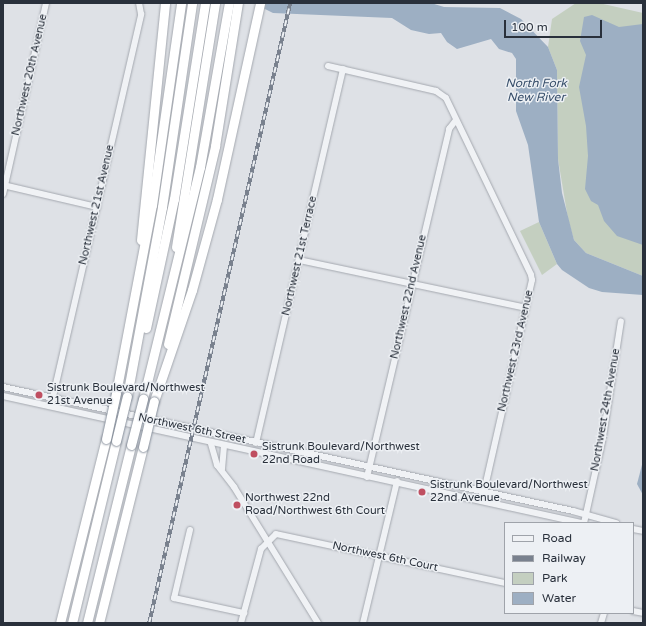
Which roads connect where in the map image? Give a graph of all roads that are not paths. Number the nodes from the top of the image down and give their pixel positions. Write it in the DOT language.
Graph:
graph roads {
  1 [pos="46,3"];
  2 [pos="139,3"];
  3 [pos="165,3"];
  4 [pos="182,3"];
  5 [pos="192,3"];
  6 [pos="205,3"];
  7 [pos="215,3"];
  8 [pos="228,3"];
  9 [pos="238,3"];
  10 [pos="260,3"];
  11 [pos="208,14"];
  12 [pos="328,66"];
  13 [pos="344,69"];
  14 [pos="456,120"];
  15 [pos="4,185"];
  16 [pos="3,194"];
  17 [pos="97,207"];
  18 [pos="300,260"];
  19 [pos="139,275"];
  20 [pos="412,284"];
  21 [pos="526,308"];
  22 [pos="622,321"];
  23 [pos="132,373"];
  24 [pos="3,387"];
  25 [pos="3,396"];
  26 [pos="53,399"];
  27 [pos="143,399"];
  28 [pos="154,401"];
  29 [pos="51,407"];
  30 [pos="256,443"];
  31 [pos="211,444"];
  32 [pos="224,446"];
  33 [pos="370,467"];
  34 [pos="222,469"];
  35 [pos="399,473"];
  36 [pos="367,477"];
  37 [pos="397,483"];
  38 [pos="483,492"];
  39 [pos="481,501"];
  40 [pos="586,514"];
  41 [pos="577,522"];
  42 [pos="582,522"];
  43 [pos="613,522"];
  44 [pos="190,530"];
  45 [pos="268,541"];
  46 [pos="378,555"];
  47 [pos="504,583"];
  48 [pos="244,613"];
  49 [pos="60,623"];
  50 [pos="72,623"];
  51 [pos="87,623"];
  52 [pos="99,623"];
  53 [pos="241,623"];
  54 [pos="318,623"];
  55 [pos="363,623"];
  1 -- 15 [label="street, Northwest 20th Avenue"];
  2 -- 17 [label="street, Northwest 21st Avenue"];
  3 -- 19 [label="highway"];
  4 -- 19 [label="highway"];
  5 -- 23 [label="highway"];
  6 -- 11 [label="highway"];
  7 -- 11 [label="highway"];
  8 -- 27 [label="highway"];
  9 -- 28 [label="highway"];
  10 -- 28 [label="highway"];
  11 -- 23 [label="highway"];
  11 -- 27 [label="highway"];
  12 -- 13 [label="street, Northwest 23rd Avenue"];
  13 -- 14 [label="street, Northwest 23rd Avenue"];
  13 -- 18 [label="street, Northwest 21st Terrace"];
  14 -- 20 [label="street, Northwest 22nd Avenue"];
  14 -- 21 [label="street, Northwest 23rd Avenue"];
  15 -- 16 [label="street, Northwest 20th Avenue"];
  15 -- 17 [label="street"];
  17 -- 26 [label="street, Northwest 21st Avenue"];
  18 -- 20 [label="street"];
  18 -- 30 [label="street, Northwest 21st Terrace"];
  19 -- 49 [label="highway, bridge"];
  20 -- 21 [label="street"];
  20 -- 33 [label="street, Northwest 22nd Avenue"];
  21 -- 38 [label="street, Northwest 23rd Avenue"];
  22 -- 40 [label="street, Northwest 24th Avenue"];
  23 -- 50 [label="highway, bridge"];
  24 -- 26 [label="street, Northwest 6th Street"];
  25 -- 29 [label="street, Northwest 6th Street"];
  26 -- 29 [label="street, Northwest 21st Avenue"];
  26 -- 30 [label="street, Northwest 6th Street"];
  27 -- 51 [label="highway, bridge"];
  28 -- 52 [label="highway, bridge"];
  29 -- 31 [label="street, Northwest 6th Street"];
  30 -- 33 [label="street, Northwest 6th Street"];
  31 -- 32 [label="street, Northwest 6th Street"];
  31 -- 34 [label="street"];
  32 -- 34 [label="street"];
  32 -- 36 [label="street, Northwest 6th Street"];
  33 -- 35 [label="street, Northwest 6th Street"];
  33 -- 36 [label="street, Northwest 22nd Avenue"];
  34 -- 45 [label="street"];
  35 -- 37 [label="street"];
  35 -- 38 [label="street, Northwest 6th Street"];
  36 -- 37 [label="street, Northwest 6th Street"];
  37 -- 39 [label="street, Northwest 6th Street"];
  37 -- 46 [label="street"];
  38 -- 39 [label="street, Northwest 23rd Avenue"];
  38 -- 40 [label="street, Northwest 6th Street"];
  39 -- 41 [label="street, Northwest 6th Street"];
  40 -- 42 [label="street, Northwest 24th Avenue"];
  40 -- 43 [label="street, Northwest 6th Street"];
  44 -- 48 [label="street"];
  45 -- 46 [label="street, Northwest 6th Court"];
  45 -- 48 [label="street"];
  45 -- 54 [label="street"];
  46 -- 47 [label="street, Northwest 6th Court"];
  46 -- 55 [label="street"];
  48 -- 53 [label="street"];
}
